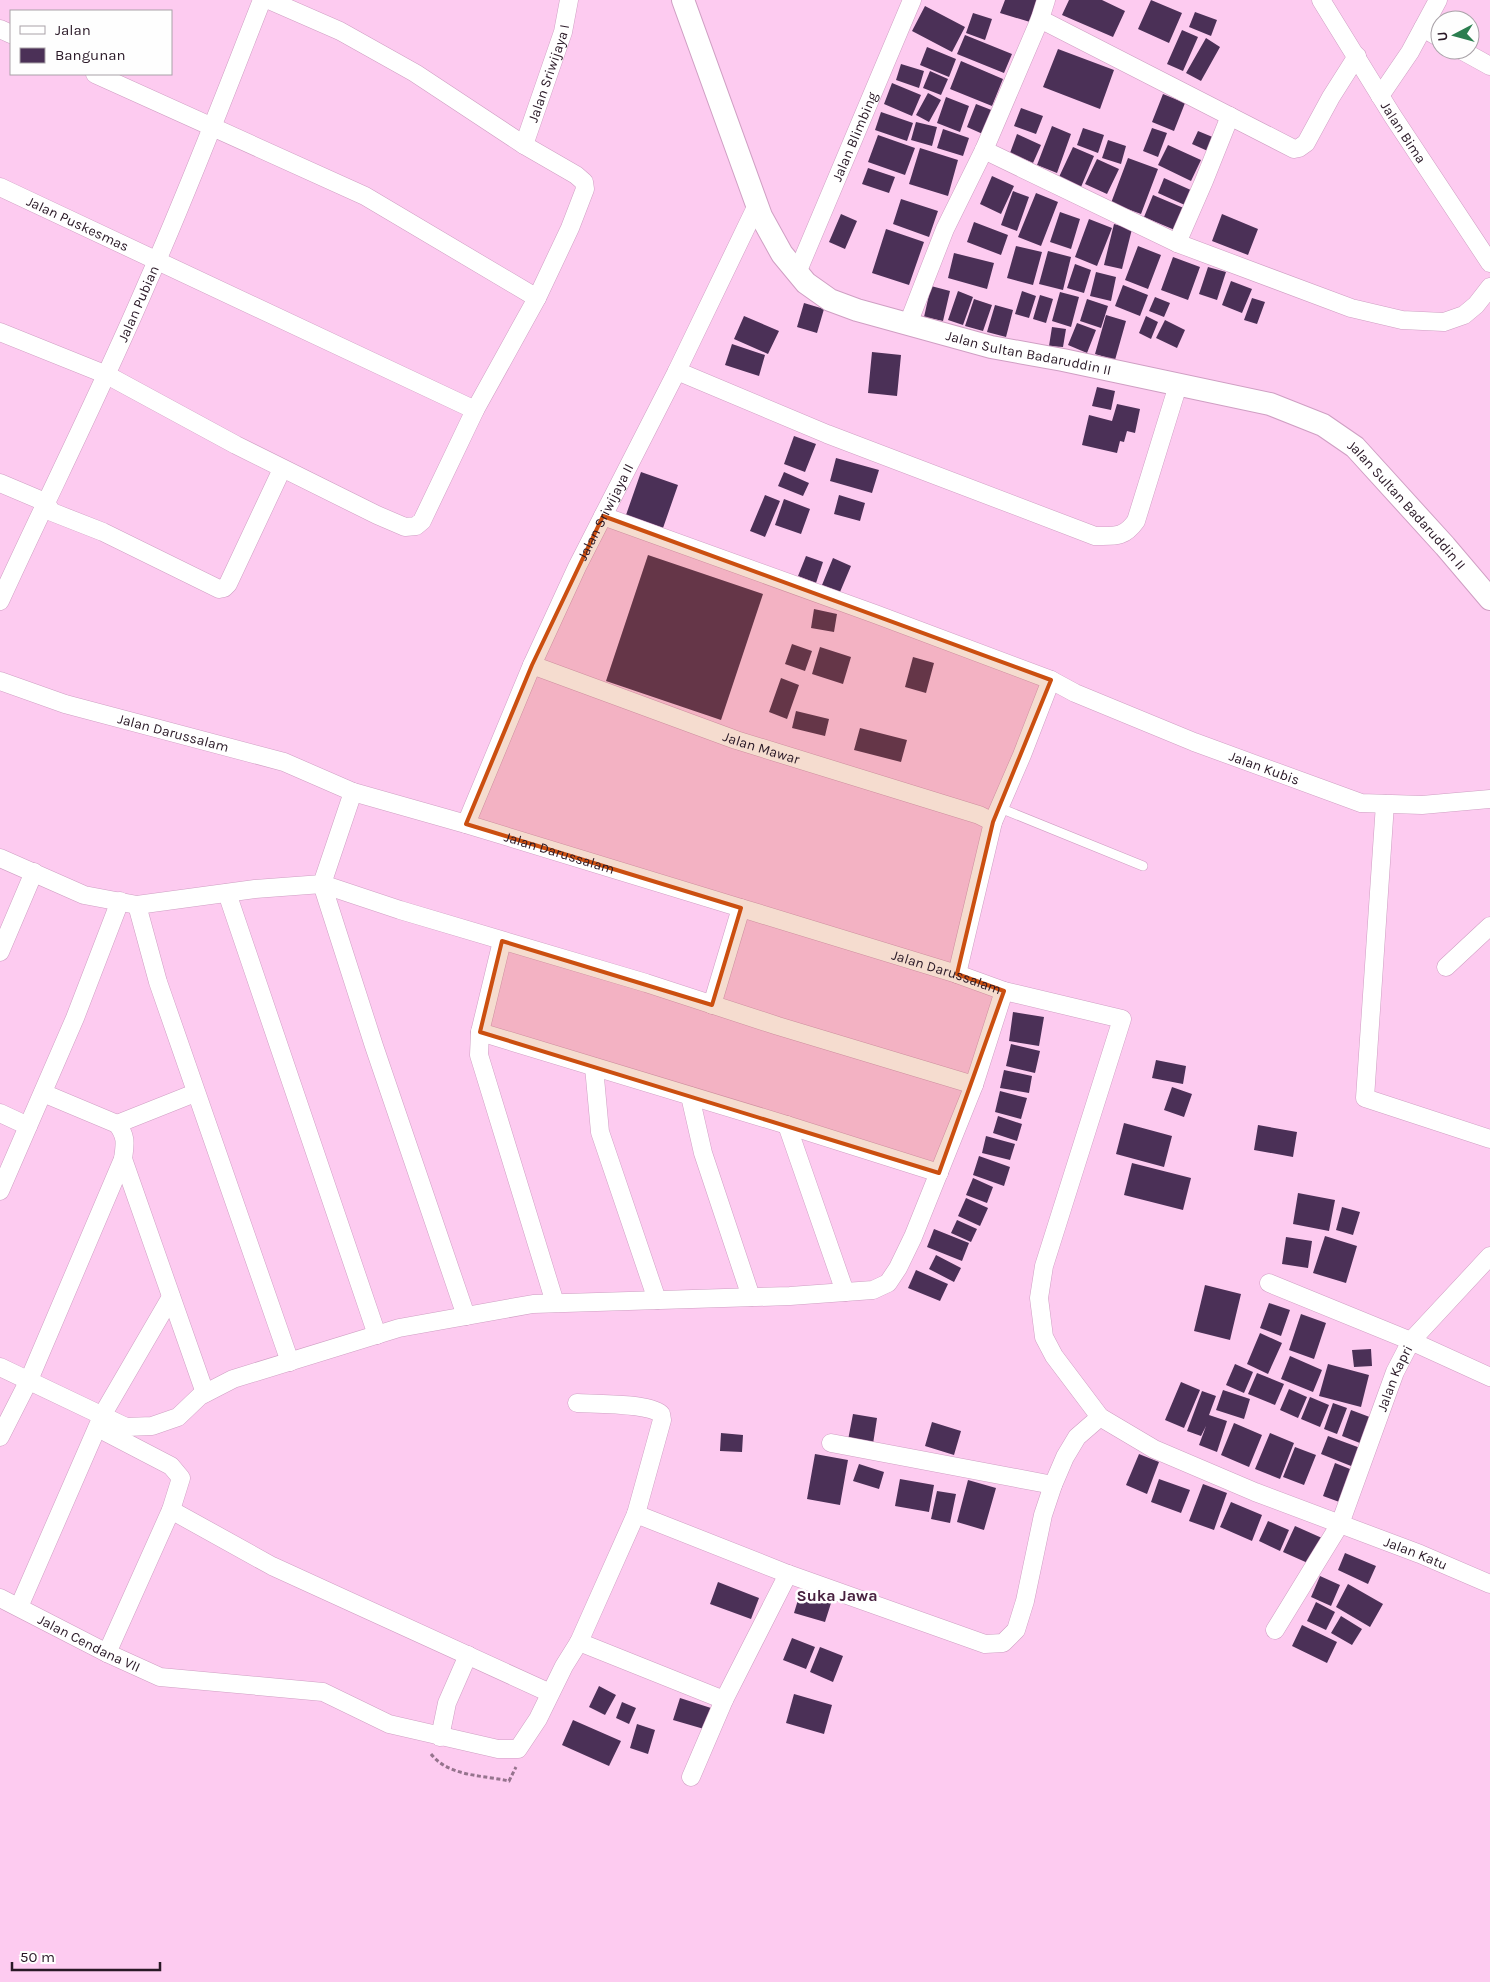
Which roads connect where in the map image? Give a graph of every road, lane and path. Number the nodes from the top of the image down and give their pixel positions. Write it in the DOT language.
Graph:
graph roads {
  1 [pos="262,0"];
  2 [pos="270,0"];
  3 [pos="569,0"];
  4 [pos="683,0"];
  5 [pos="912,0"];
  6 [pos="1046,0"];
  7 [pos="1321,0"];
  8 [pos="1438,0"];
  9 [pos="1040,19"];
  10 [pos="1423,28"];
  11 [pos="1430,32"];
  12 [pos="1357,56"];
  13 [pos="97,75"];
  14 [pos="1380,96"];
  15 [pos="1230,116"];
  16 [pos="212,127"];
  17 [pos="524,145"];
  18 [pos="984,150"];
  19 [pos="0,188"];
  20 [pos="757,205"];
  21 [pos="1177,243"];
  22 [pos="156,261"];
  23 [pos="1490,263"];
  24 [pos="797,273"];
  25 [pos="1490,287"];
  26 [pos="537,298"];
  27 [pos="908,324"];
  28 [pos="0,332"];
  29 [pos="676,371"];
  30 [pos="107,375"];
  31 [pos="1178,385"];
  32 [pos="475,410"];
  33 [pos="282,469"];
  34 [pos="0,483"];
  35 [pos="45,502"];
  36 [pos="603,516"];
  37 [pos="1490,599"];
  38 [pos="0,601"];
  39 [pos="532,665"];
  40 [pos="1051,680"];
  41 [pos="0,681"];
  42 [pos="352,792"];
  43 [pos="1490,799"];
  44 [pos="1385,804"];
  45 [pos="996,815"];
  46 [pos="466,824"];
  47 [pos="0,858"];
  48 [pos="1143,866"];
  49 [pos="34,872"];
  50 [pos="322,884"];
  51 [pos="227,893"];
  52 [pos="129,903"];
  53 [pos="742,908"];
  54 [pos="1490,926"];
  55 [pos="502,941"];
  56 [pos="0,952"];
  57 [pos="1446,967"];
  58 [pos="957,974"];
  59 [pos="1004,991"];
  60 [pos="712,1004"];
  61 [pos="480,1032"];
  62 [pos="594,1067"];
  63 [pos="974,1085"];
  64 [pos="195,1092"];
  65 [pos="43,1093"];
  66 [pos="690,1096"];
  67 [pos="0,1113"];
  68 [pos="117,1124"];
  69 [pos="787,1125"];
  70 [pos="28,1126"];
  71 [pos="1490,1139"];
  72 [pos="123,1158"];
  73 [pos="939,1173"];
  74 [pos="0,1191"];
  75 [pos="1490,1256"];
  76 [pos="1269,1283"];
  77 [pos="845,1292"];
  78 [pos="171,1297"];
  79 [pos="751,1298"];
  80 [pos="657,1300"];
  81 [pos="555,1303"];
  82 [pos="466,1316"];
  83 [pos="377,1335"];
  84 [pos="1411,1341"];
  85 [pos="290,1362"];
  86 [pos="0,1367"];
  87 [pos="1490,1377"];
  88 [pos="29,1380"];
  89 [pos="205,1394"];
  90 [pos="577,1403"];
  91 [pos="1100,1416"];
  92 [pos="101,1421"];
  93 [pos="0,1437"];
  94 [pos="831,1444"];
  95 [pos="1053,1485"];
  96 [pos="172,1510"];
  97 [pos="636,1514"];
  98 [pos="1340,1524"];
  99 [pos="788,1574"];
  100 [pos="1490,1584"];
  101 [pos="0,1598"];
  102 [pos="19,1607"];
  103 [pos="1276,1630"];
  104 [pos="579,1642"];
  105 [pos="107,1653"];
  106 [pos="468,1655"];
  107 [pos="550,1693"];
  108 [pos="724,1700"];
  109 [pos="412,1730"];
  110 [pos="440,1737"];
  111 [pos="518,1749"];
  112 [pos="691,1777"];
  1 -- 16 [label="street, Jalan Pubian"];
  2 -- 17 [label="street"];
  3 -- 17 [label="street, Jalan Sriwijaya I"];
  4 -- 20 [label="street, Jalan Sultan Badaruddin II"];
  5 -- 24 [label="street, Jalan Blimbing"];
  6 -- 9 [label="street"];
  7 -- 12 [label="street, Jalan Bima"];
  8 -- 10 [label="street"];
  9 -- 15 [label="street"];
  9 -- 18 [label="street"];
  10 -- 11 [label="street"];
  10 -- 14 [label="street"];
  12 -- 14 [label="street, Jalan Bima"];
  12 -- 15 [label="street"];
  13 -- 16 [label="street"];
  14 -- 23 [label="street, Jalan Bima"];
  15 -- 21 [label="street"];
  16 -- 22 [label="street, Jalan Pubian"];
  16 -- 26 [label="street"];
  17 -- 26 [label="street"];
  18 -- 21 [label="street"];
  18 -- 27 [label="street"];
  19 -- 22 [label="street, Jalan Puskesmas"];
  20 -- 24 [label="street, Jalan Sultan Badaruddin II"];
  20 -- 29 [label="street, Jalan Sriwijaya II"];
  21 -- 25 [label="street"];
  22 -- 30 [label="street, Jalan Pubian"];
  22 -- 32 [label="street, Jalan Puskesmas"];
  24 -- 27 [label="street, Jalan Sultan Badaruddin II"];
  26 -- 32 [label="street"];
  27 -- 31 [label="street, Jalan Sultan Badaruddin II"];
  28 -- 30 [label="street"];
  29 -- 31 [label="street"];
  29 -- 36 [label="street, Jalan Sriwijaya II"];
  30 -- 33 [label="street"];
  30 -- 35 [label="street, Jalan Pubian"];
  31 -- 37 [label="street, Jalan Sultan Badaruddin II"];
  32 -- 33 [label="street"];
  33 -- 35 [label="street"];
  34 -- 35 [label="street"];
  35 -- 38 [label="street, Jalan Pubian"];
  36 -- 39 [label="street, Jalan Sriwijaya II"];
  36 -- 40 [label="street, Jalan Kubis"];
  39 -- 45 [label="street, Jalan Mawar"];
  39 -- 46 [label="street, Jalan Sriwijaya II"];
  40 -- 44 [label="street, Jalan Kubis"];
  40 -- 45 [label="street"];
  41 -- 42 [label="street, Jalan Darussalam"];
  42 -- 46 [label="street, Jalan Darussalam"];
  42 -- 50 [label="street"];
  43 -- 44 [label="street, Jalan Kubis"];
  44 -- 71 [label="street"];
  45 -- 48 [label="lane"];
  45 -- 58 [label="street"];
  46 -- 53 [label="street, Jalan Darussalam"];
  47 -- 49 [label="street"];
  49 -- 52 [label="street"];
  49 -- 56 [label="street"];
  50 -- 51 [label="street"];
  50 -- 55 [label="street"];
  50 -- 82 [label="street"];
  51 -- 52 [label="street"];
  51 -- 83 [label="street"];
  52 -- 64 [label="street"];
  52 -- 65 [label="street"];
  53 -- 58 [label="street, Jalan Darussalam"];
  53 -- 60 [label="street"];
  54 -- 57 [label="street"];
  55 -- 60 [label="street"];
  55 -- 61 [label="street"];
  58 -- 59 [label="street, Jalan Darussalam"];
  59 -- 63 [label="street"];
  59 -- 91 [label="street, Jalan Darussalam"];
  60 -- 63 [label="street"];
  61 -- 62 [label="street"];
  61 -- 81 [label="street"];
  62 -- 66 [label="street"];
  62 -- 80 [label="street"];
  63 -- 73 [label="street"];
  64 -- 68 [label="street"];
  64 -- 85 [label="street"];
  65 -- 68 [label="street"];
  65 -- 70 [label="street"];
  66 -- 69 [label="street"];
  66 -- 79 [label="street"];
  67 -- 70 [label="street"];
  68 -- 72 [label="street"];
  69 -- 73 [label="street"];
  69 -- 77 [label="street"];
  70 -- 74 [label="street"];
  72 -- 78 [label="street"];
  72 -- 88 [label="street"];
  73 -- 77 [label="street"];
  75 -- 84 [label="street, Jalan Kapri"];
  76 -- 84 [label="street"];
  77 -- 79 [label="street"];
  78 -- 89 [label="street"];
  78 -- 92 [label="street"];
  79 -- 80 [label="street"];
  80 -- 81 [label="street"];
  81 -- 82 [label="street"];
  82 -- 83 [label="street"];
  83 -- 85 [label="street"];
  84 -- 87 [label="street"];
  84 -- 98 [label="street, Jalan Kapri"];
  85 -- 89 [label="street"];
  86 -- 88 [label="street"];
  88 -- 92 [label="street"];
  88 -- 93 [label="street"];
  89 -- 92 [label="street"];
  90 -- 97 [label="street"];
  91 -- 95 [label="street"];
  91 -- 98 [label="street, Jalan Katu"];
  92 -- 96 [label="street"];
  92 -- 102 [label="street"];
  94 -- 95 [label="street"];
  95 -- 99 [label="street"];
  96 -- 105 [label="street"];
  96 -- 106 [label="street"];
  97 -- 99 [label="street"];
  97 -- 104 [label="street"];
  98 -- 100 [label="street, Jalan Katu"];
  98 -- 103 [label="street, Jalan Kapri"];
  99 -- 108 [label="street"];
  101 -- 102 [label="street, Jalan Cendana VII"];
  102 -- 105 [label="street, Jalan Cendana VII"];
  104 -- 107 [label="street"];
  104 -- 108 [label="street"];
  105 -- 109 [label="street, Jalan Cendana VII"];
  106 -- 107 [label="street"];
  106 -- 110 [label="street"];
  107 -- 111 [label="street"];
  108 -- 112 [label="street"];
  109 -- 110 [label="street, Jalan Cendana VII"];
  109 -- 111 [label="path"];
  110 -- 111 [label="street, Jalan Cendana VII"];
}
